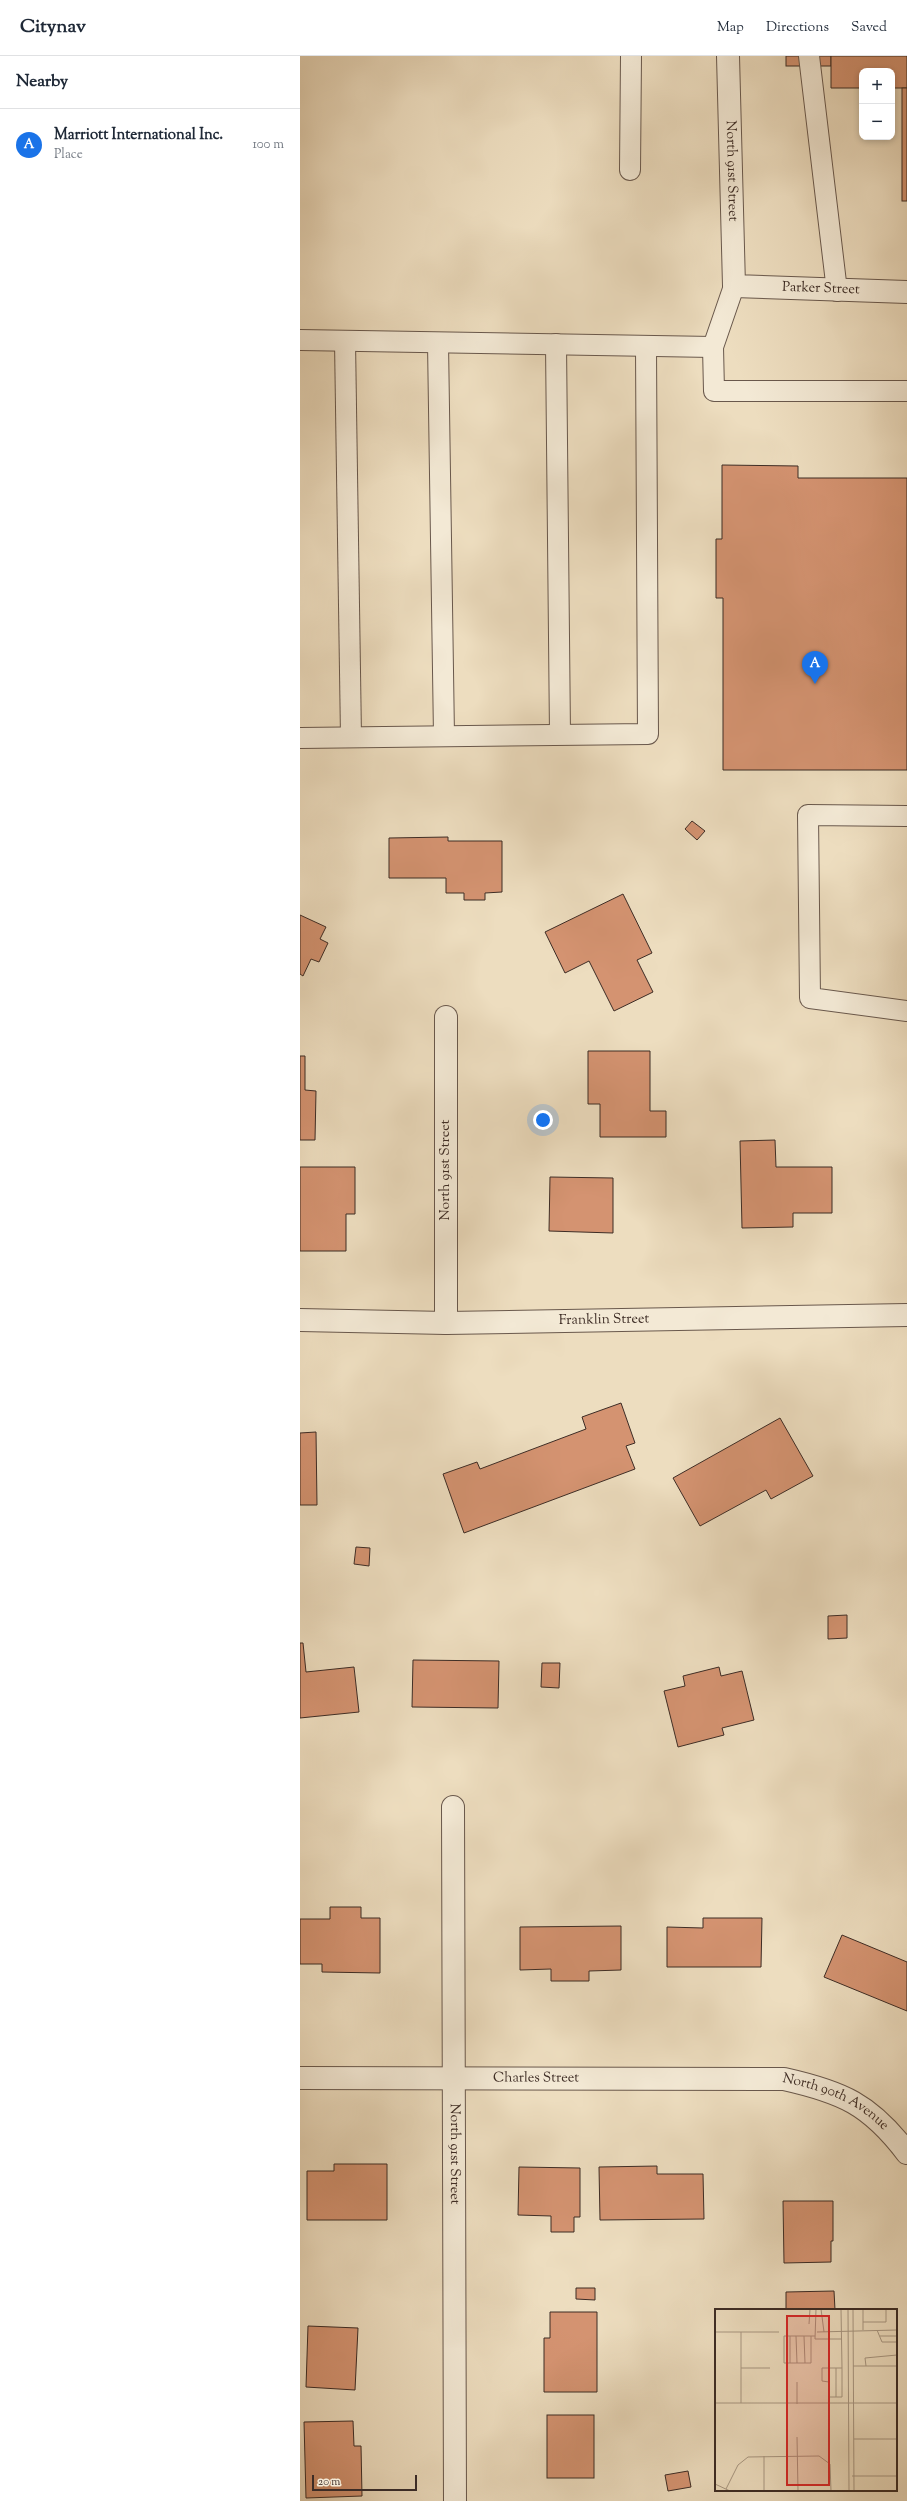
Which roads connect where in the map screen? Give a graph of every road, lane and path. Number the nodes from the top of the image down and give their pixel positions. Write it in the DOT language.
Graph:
graph roads {
  1 [pos="631,56"];
  2 [pos="728,56"];
  3 [pos="809,56"];
  4 [pos="630,170"];
  5 [pos="734,286"];
  6 [pos="837,291"];
  7 [pos="907,292"];
  8 [pos="300,340"];
  9 [pos="345,341"];
  10 [pos="438,343"];
  11 [pos="556,344"];
  12 [pos="646,346"];
  13 [pos="713,347"];
  14 [pos="907,391"];
  15 [pos="560,734"];
  16 [pos="444,736"];
  17 [pos="351,737"];
  18 [pos="300,738"];
  19 [pos="907,816"];
  20 [pos="907,1011"];
  21 [pos="446,1017"];
  22 [pos="907,1315"];
  23 [pos="300,1320"];
  24 [pos="446,1323"];
  25 [pos="453,1807"];
  26 [pos="300,2078"];
  27 [pos="454,2079"];
  28 [pos="773,2079"];
  29 [pos="907,2153"];
  30 [pos="455,2501"];
  1 -- 4 [label="lane"];
  2 -- 5 [label="street, North 91st Street"];
  3 -- 6 [label="lane"];
  5 -- 6 [label="street, Parker Street"];
  5 -- 13 [label="lane"];
  6 -- 7 [label="street, Parker Street"];
  8 -- 9 [label="lane"];
  9 -- 10 [label="lane"];
  9 -- 17 [label="lane"];
  10 -- 11 [label="lane"];
  10 -- 16 [label="lane"];
  11 -- 12 [label="lane"];
  11 -- 15 [label="lane"];
  12 -- 13 [label="lane"];
  12 -- 15 [label="lane"];
  13 -- 14 [label="lane"];
  15 -- 16 [label="lane"];
  16 -- 17 [label="lane"];
  17 -- 18 [label="lane"];
  19 -- 20 [label="lane"];
  21 -- 24 [label="street, North 91st Street"];
  22 -- 24 [label="street, Franklin Street"];
  23 -- 24 [label="street, Franklin Street"];
  25 -- 27 [label="street, North 91st Street"];
  26 -- 27 [label="street, Charles Street"];
  27 -- 28 [label="street, Charles Street"];
  27 -- 30 [label="street, North 91st Street"];
  28 -- 29 [label="street, North 90th Avenue"];
}
